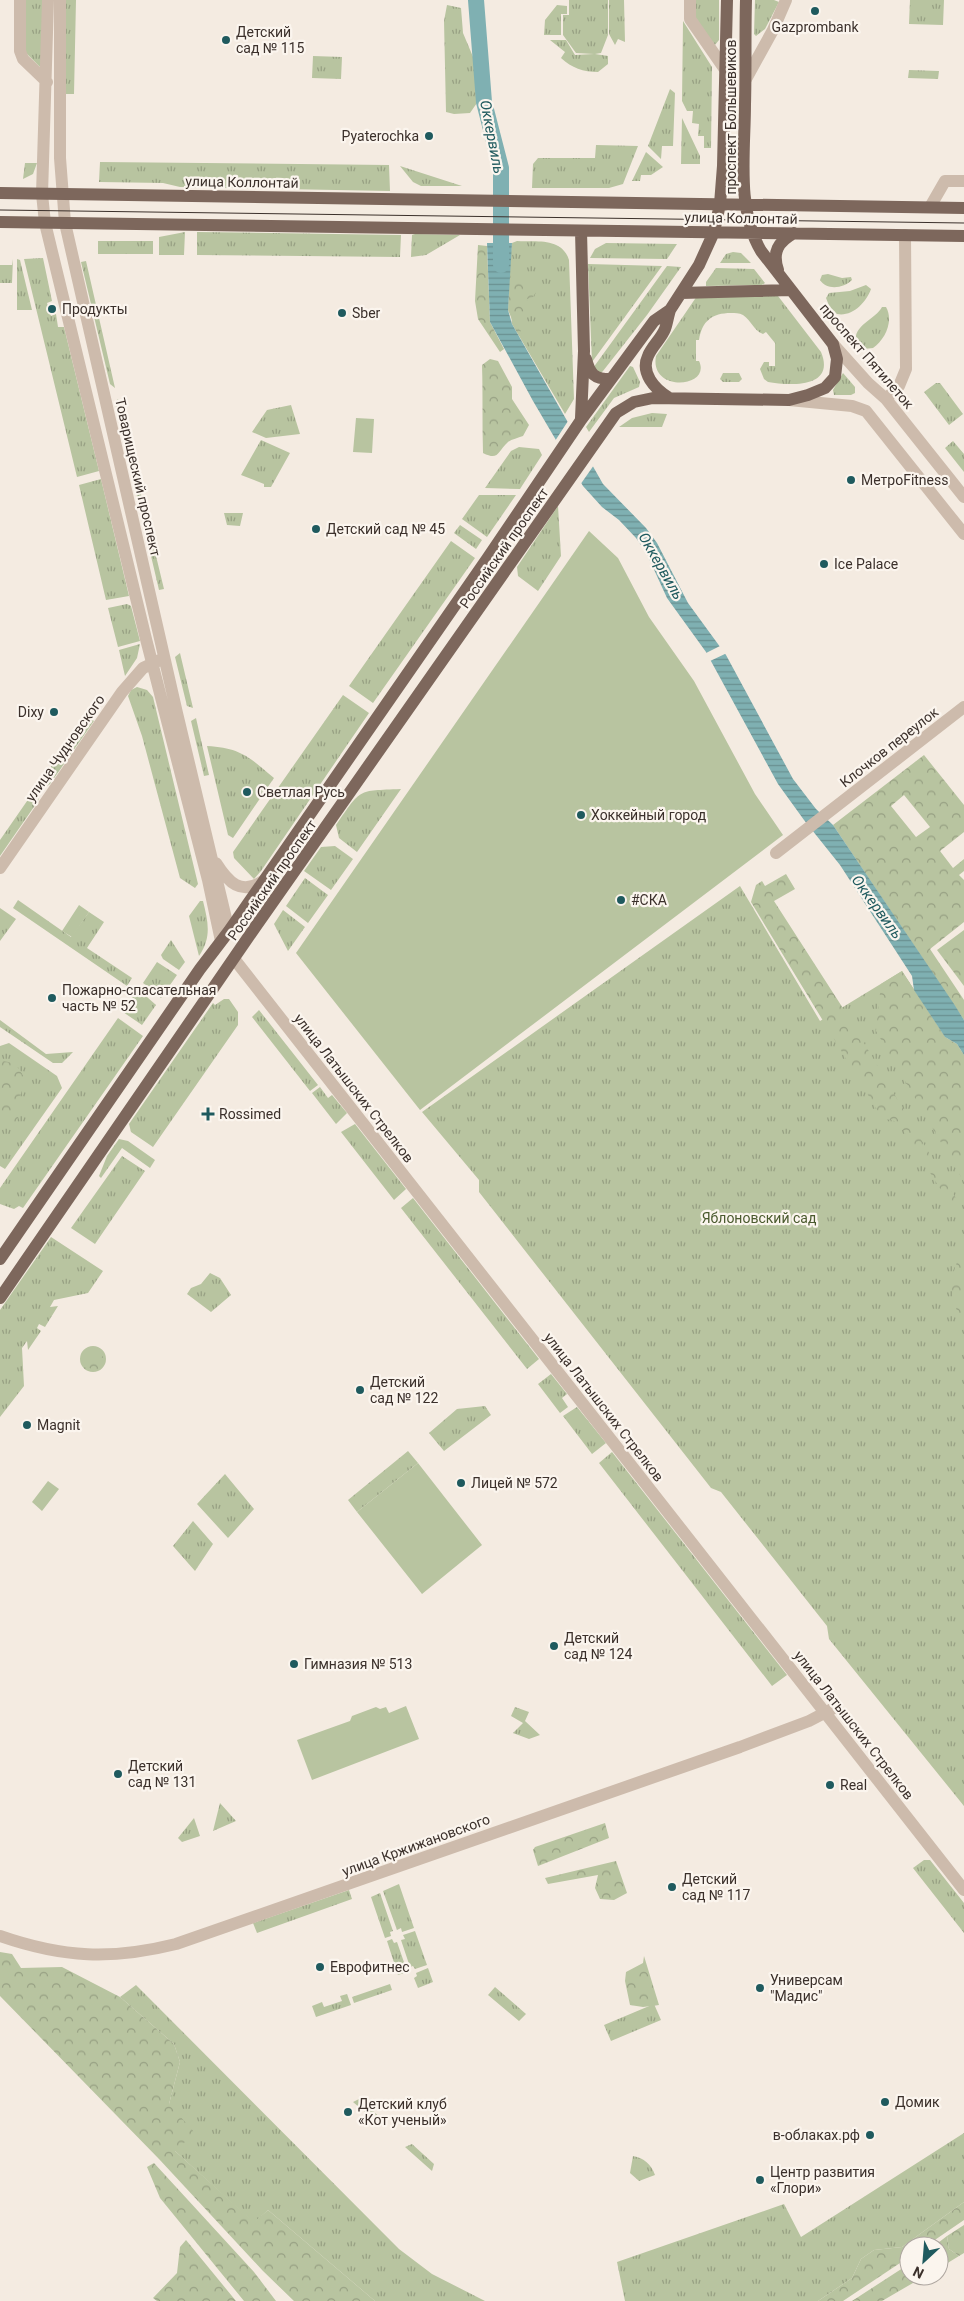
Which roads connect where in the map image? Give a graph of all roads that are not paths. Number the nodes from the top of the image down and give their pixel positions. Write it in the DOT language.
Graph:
graph roads {
  1 [pos="20,0"];
  2 [pos="48,0"];
  3 [pos="60,0"];
  4 [pos="690,0"];
  5 [pos="727,0"];
  6 [pos="746,0"];
  7 [pos="786,0"];
  8 [pos="724,68"];
  9 [pos="746,79"];
  10 [pos="47,82"];
  11 [pos="964,181"];
  12 [pos="0,193"];
  13 [pos="42,194"];
  14 [pos="63,194"];
  15 [pos="720,204"];
  16 [pos="746,204"];
  17 [pos="930,207"];
  18 [pos="964,208"];
  19 [pos="0,222"];
  20 [pos="45,223"];
  21 [pos="65,223"];
  22 [pos="581,231"];
  23 [pos="714,232"];
  24 [pos="753,233"];
  25 [pos="794,233"];
  26 [pos="906,235"];
  27 [pos="964,236"];
  28 [pos="780,275"];
  29 [pos="791,290"];
  30 [pos="682,293"];
  31 [pos="670,310"];
  32 [pos="833,344"];
  33 [pos="584,351"];
  34 [pos="610,379"];
  35 [pos="668,397"];
  36 [pos="886,399"];
  37 [pos="789,400"];
  38 [pos="581,420"];
  39 [pos="964,497"];
  40 [pos="964,534"];
  41 [pos="158,661"];
  42 [pos="964,707"];
  43 [pos="776,853"];
  44 [pos="211,855"];
  45 [pos="0,868"];
  46 [pos="263,882"];
  47 [pos="225,936"];
  48 [pos="238,956"];
  49 [pos="0,1259"];
  50 [pos="0,1298"];
  51 [pos="829,1711"];
  52 [pos="964,1876"];
  53 [pos="964,1890"];
  54 [pos="0,1936"];
  1 -- 10 [label="street"];
  2 -- 10 [label="street, Товарищеский проспект"];
  3 -- 14 [label="street, Товарищеский проспект"];
  4 -- 8 [label="street"];
  5 -- 8 [label="main road, проспект Большевиков"];
  6 -- 9 [label="main road, проспект Большевиков"];
  7 -- 9 [label="street"];
  8 -- 15 [label="main road, проспект Большевиков"];
  9 -- 16 [label="main road, проспект Большевиков"];
  10 -- 13 [label="street, Товарищеский проспект"];
  11 -- 17 [label="street"];
  12 -- 13 [label="main road, улица Коллонтай"];
  13 -- 14 [label="main road, улица Коллонтай"];
  13 -- 20 [label="street, Товарищеский проспект"];
  14 -- 15 [label="main road, улица Коллонтай"];
  14 -- 21 [label="street, Товарищеский проспект"];
  15 -- 16 [label="main road, улица Коллонтай"];
  15 -- 23 [label="main road"];
  16 -- 17 [label="main road, улица Коллонтай"];
  16 -- 24 [label="main road, проспект Большевиков"];
  17 -- 18 [label="main road, улица Коллонтай"];
  19 -- 20 [label="main road"];
  20 -- 21 [label="main road"];
  20 -- 41 [label="street, Товарищеский проспект"];
  21 -- 22 [label="main road, улица Коллонтай"];
  21 -- 41 [label="street, Товарищеский проспект"];
  22 -- 23 [label="main road, улица Коллонтай"];
  22 -- 33 [label="main road"];
  23 -- 24 [label="main road, улица Коллонтай"];
  23 -- 30 [label="main road"];
  24 -- 25 [label="main road, улица Коллонтай"];
  24 -- 28 [label="main road, проспект Пятилеток"];
  25 -- 26 [label="main road, улица Коллонтай"];
  25 -- 28 [label="main road"];
  26 -- 27 [label="main road, улица Коллонтай"];
  26 -- 36 [label="street"];
  28 -- 29 [label="main road, проспект Пятилеток"];
  29 -- 30 [label="main road"];
  29 -- 32 [label="main road, проспект Пятилеток"];
  30 -- 31 [label="main road"];
  31 -- 34 [label="main road"];
  31 -- 35 [label="main road"];
  32 -- 36 [label="street, проспект Пятилеток"];
  32 -- 37 [label="main road"];
  33 -- 34 [label="main road"];
  33 -- 38 [label="main road"];
  34 -- 38 [label="main road"];
  35 -- 37 [label="main road"];
  35 -- 48 [label="main road, Российский проспект"];
  36 -- 39 [label="street, проспект Пятилеток"];
  37 -- 40 [label="street"];
  38 -- 46 [label="main road, Российский проспект"];
  41 -- 44 [label="street, Товарищеский проспект"];
  41 -- 45 [label="street, улица Чудновского"];
  41 -- 47 [label="street, Товарищеский проспект"];
  42 -- 43 [label="street, Клочков переулок"];
  44 -- 46 [label="street"];
  44 -- 47 [label="street, Товарищеский проспект"];
  46 -- 47 [label="main road, Российский проспект"];
  47 -- 48 [label="main road, улица Латышских Стрелков"];
  47 -- 49 [label="main road, Российский проспект"];
  48 -- 50 [label="main road, Российский проспект"];
  48 -- 51 [label="street, улица Латышских Стрелков"];
  51 -- 52 [label="street, улица Латышских Стрелков"];
  51 -- 53 [label="street, улица Латышских Стрелков"];
  51 -- 54 [label="street, улица Кржижановского"];
}
